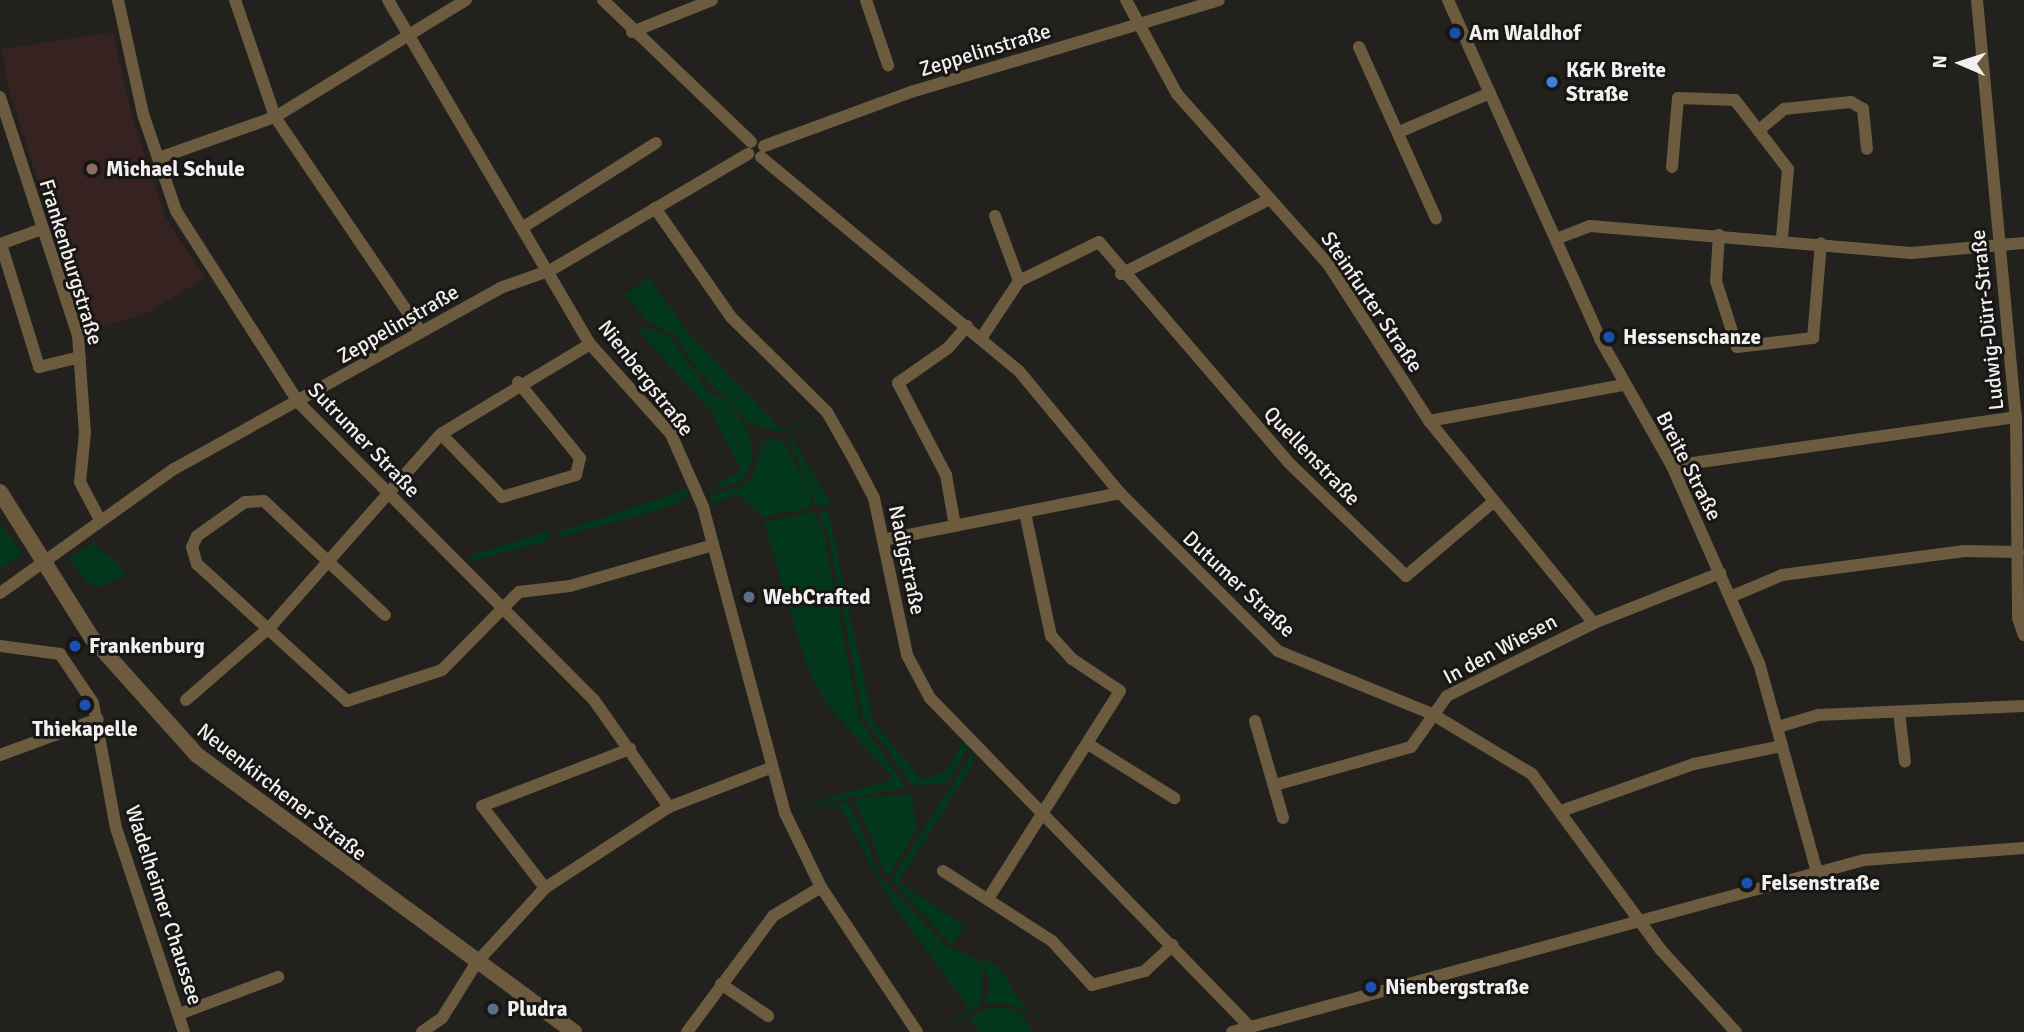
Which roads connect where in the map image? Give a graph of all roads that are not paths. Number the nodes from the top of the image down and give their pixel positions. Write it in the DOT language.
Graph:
graph roads {
  1 [pos="118,0"];
  2 [pos="235,0"];
  3 [pos="388,0"];
  4 [pos="466,0"];
  5 [pos="603,0"];
  6 [pos="712,0"];
  7 [pos="866,0"];
  8 [pos="1126,0"];
  9 [pos="1219,0"];
  10 [pos="1448,0"];
  11 [pos="1977,0"];
  12 [pos="1137,24"];
  13 [pos="632,32"];
  14 [pos="408,37"];
  15 [pos="1359,47"];
  16 [pos="888,65"];
  17 [pos="1490,93"];
  18 [pos="0,97"];
  19 [pos="275,117"];
  20 [pos="1759,130"];
  21 [pos="1399,132"];
  22 [pos="656,143"];
  23 [pos="1867,149"];
  24 [pos="756,150"];
  25 [pos="159,158"];
  26 [pos="1672,167"];
  27 [pos="1270,199"];
  28 [pos="655,208"];
  29 [pos="995,216"];
  30 [pos="1436,218"];
  31 [pos="525,226"];
  32 [pos="41,229"];
  33 [pos="1719,234"];
  34 [pos="1782,238"];
  35 [pos="1556,239"];
  36 [pos="1821,243"];
  37 [pos="2024,243"];
  38 [pos="1,244"];
  39 [pos="2000,245"];
  40 [pos="551,270"];
  41 [pos="1121,274"];
  42 [pos="1019,281"];
  43 [pos="967,326"];
  44 [pos="421,332"];
  45 [pos="982,337"];
  46 [pos="590,344"];
  47 [pos="80,357"];
  48 [pos="517,382"];
  49 [pos="1624,385"];
  50 [pos="299,403"];
  51 [pos="2016,417"];
  52 [pos="1429,421"];
  53 [pos="441,434"];
  54 [pos="2021,458"];
  55 [pos="1672,466"];
  56 [pos="0,492"];
  57 [pos="386,492"];
  58 [pos="1120,493"];
  59 [pos="1492,503"];
  60 [pos="1025,513"];
  61 [pos="100,520"];
  62 [pos="955,526"];
  63 [pos="883,540"];
  64 [pos="713,545"];
  65 [pos="2018,552"];
  66 [pos="330,561"];
  67 [pos="40,564"];
  68 [pos="1720,573"];
  69 [pos="0,593"];
  70 [pos="1730,597"];
  71 [pos="503,604"];
  72 [pos="386,615"];
  73 [pos="2021,618"];
  74 [pos="1594,622"];
  75 [pos="271,626"];
  76 [pos="2024,635"];
  77 [pos="0,646"];
  78 [pos="186,700"];
  79 [pos="2024,706"];
  80 [pos="1899,712"];
  81 [pos="1432,714"];
  82 [pos="98,719"];
  83 [pos="1255,721"];
  84 [pos="1778,727"];
  85 [pos="1088,744"];
  86 [pos="1782,746"];
  87 [pos="630,749"];
  88 [pos="0,755"];
  89 [pos="1905,762"];
  90 [pos="769,768"];
  91 [pos="1275,785"];
  92 [pos="1174,798"];
  93 [pos="669,807"];
  94 [pos="1564,810"];
  95 [pos="1046,814"];
  96 [pos="1283,818"];
  97 [pos="2024,848"];
  98 [pos="943,871"];
  99 [pos="1817,872"];
  100 [pos="821,887"];
  101 [pos="545,888"];
  102 [pos="988,899"];
  103 [pos="1641,920"];
  104 [pos="1173,945"];
  105 [pos="477,962"];
  106 [pos="278,977"];
  107 [pos="721,984"];
  108 [pos="179,1014"];
  109 [pos="768,1016"];
  110 [pos="1250,1027"];
  111 [pos="184,1032"];
  112 [pos="422,1032"];
  113 [pos="574,1032"];
  114 [pos="687,1032"];
  115 [pos="917,1032"];
  116 [pos="1232,1032"];
  117 [pos="1736,1032"];
  1 -- 25 [label="street, Sutrumer Straße"];
  2 -- 19 [label="street"];
  3 -- 14 [label="street, Nienbergstraße"];
  4 -- 14 [label="street"];
  5 -- 13 [label="street, Dutumer Straße"];
  6 -- 13 [label="street"];
  7 -- 16 [label="street"];
  8 -- 12 [label="street, Steinfurter Straße"];
  9 -- 12 [label="street, Zeppelinstraße"];
  10 -- 17 [label="street, Breite Straße"];
  11 -- 39 [label="street, Ludwig-Dürr-Straße"];
  12 -- 24 [label="street, Zeppelinstraße"];
  12 -- 27 [label="street, Steinfurter Straße"];
  13 -- 24 [label="street, Dutumer Straße"];
  14 -- 19 [label="street"];
  14 -- 31 [label="street, Nienbergstraße"];
  15 -- 21 [label="street"];
  17 -- 21 [label="street"];
  17 -- 35 [label="street, Breite Straße"];
  18 -- 32 [label="street, Frankenburgstraße"];
  19 -- 25 [label="street"];
  19 -- 44 [label="street"];
  20 -- 23 [label="street"];
  20 -- 26 [label="street"];
  20 -- 34 [label="street"];
  21 -- 30 [label="street"];
  22 -- 31 [label="street"];
  24 -- 28 [label="street, Zeppelinstraße"];
  24 -- 43 [label="street, Dutumer Straße"];
  25 -- 50 [label="street, Sutrumer Straße"];
  27 -- 41 [label="street"];
  27 -- 52 [label="street, Steinfurter Straße"];
  28 -- 40 [label="street, Zeppelinstraße"];
  28 -- 63 [label="street, Nadigstraße"];
  29 -- 42 [label="street"];
  31 -- 40 [label="street, Nienbergstraße"];
  32 -- 38 [label="street"];
  32 -- 47 [label="street, Frankenburgstraße"];
  33 -- 34 [label="street"];
  33 -- 35 [label="street"];
  33 -- 36 [label="street"];
  34 -- 36 [label="street"];
  35 -- 49 [label="street, Breite Straße"];
  36 -- 39 [label="street"];
  37 -- 39 [label="street"];
  38 -- 47 [label="street"];
  39 -- 51 [label="street, Ludwig-Dürr-Straße"];
  40 -- 44 [label="street, Zeppelinstraße"];
  40 -- 46 [label="street, Nienbergstraße"];
  41 -- 42 [label="street"];
  41 -- 59 [label="street, Quellenstraße"];
  42 -- 45 [label="street"];
  43 -- 45 [label="street, Dutumer Straße"];
  43 -- 62 [label="street"];
  44 -- 50 [label="street, Zeppelinstraße"];
  45 -- 58 [label="street, Dutumer Straße"];
  46 -- 48 [label="street"];
  46 -- 64 [label="street, Nienbergstraße"];
  47 -- 61 [label="street, Frankenburgstraße"];
  48 -- 53 [label="street"];
  48 -- 53 [label="street"];
  49 -- 52 [label="street"];
  49 -- 55 [label="street, Breite Straße"];
  50 -- 57 [label="street, Sutrumer Straße"];
  50 -- 61 [label="street, Zeppelinstraße"];
  51 -- 54 [label="street, Ludwig-Dürr-Straße"];
  51 -- 55 [label="street"];
  52 -- 59 [label="street, Steinfurter Straße"];
  53 -- 57 [label="street"];
  54 -- 65 [label="street, Ludwig-Dürr-Straße"];
  55 -- 68 [label="street, Breite Straße"];
  56 -- 67 [label="street, Neuenkirchener Straße"];
  57 -- 66 [label="street"];
  57 -- 71 [label="street, Sutrumer Straße"];
  58 -- 60 [label="street"];
  58 -- 81 [label="street, Dutumer Straße"];
  59 -- 74 [label="street, Steinfurter Straße"];
  60 -- 62 [label="street"];
  60 -- 85 [label="street"];
  61 -- 67 [label="street, Zeppelinstraße"];
  62 -- 63 [label="street"];
  63 -- 95 [label="street, Nadigstraße"];
  64 -- 71 [label="street"];
  64 -- 90 [label="street, Nienbergstraße"];
  65 -- 70 [label="street"];
  65 -- 73 [label="street, Ludwig-Dürr-Straße"];
  66 -- 72 [label="street"];
  66 -- 75 [label="street"];
  66 -- 75 [label="street"];
  67 -- 69 [label="street, Zeppelinstraße"];
  67 -- 105 [label="street, Neuenkirchener Straße"];
  68 -- 70 [label="street, Breite Straße"];
  68 -- 74 [label="street, In den Wiesen"];
  70 -- 84 [label="street, Breite Straße"];
  71 -- 75 [label="street"];
  71 -- 87 [label="street, Sutrumer Straße"];
  73 -- 76 [label="street, Ludwig-Dürr-Straße"];
  74 -- 81 [label="street, In den Wiesen"];
  75 -- 78 [label="street"];
  77 -- 82 [label="street, Wadelheimer Chaussee"];
  79 -- 80 [label="street"];
  80 -- 84 [label="street"];
  80 -- 89 [label="street"];
  81 -- 91 [label="street, In den Wiesen"];
  81 -- 94 [label="street, Dutumer Straße"];
  82 -- 88 [label="street"];
  82 -- 108 [label="street, Wadelheimer Chaussee"];
  83 -- 91 [label="street"];
  84 -- 86 [label="street, Breite Straße"];
  85 -- 92 [label="street"];
  85 -- 95 [label="street"];
  86 -- 94 [label="street"];
  86 -- 99 [label="street, Breite Straße"];
  87 -- 93 [label="street, Sutrumer Straße"];
  87 -- 101 [label="street"];
  90 -- 93 [label="street"];
  90 -- 100 [label="street, Nienbergstraße"];
  91 -- 96 [label="street"];
  93 -- 101 [label="street"];
  94 -- 103 [label="street, Dutumer Straße"];
  95 -- 102 [label="street"];
  95 -- 104 [label="street, Nadigstraße"];
  97 -- 99 [label="street"];
  98 -- 102 [label="street"];
  99 -- 103 [label="street"];
  100 -- 107 [label="street"];
  100 -- 115 [label="street, Nienbergstraße"];
  101 -- 105 [label="street"];
  102 -- 104 [label="street"];
  103 -- 110 [label="street"];
  103 -- 117 [label="street, Dutumer Straße"];
  104 -- 110 [label="street, Nadigstraße"];
  105 -- 112 [label="street"];
  105 -- 113 [label="street, Neuenkirchener Straße"];
  106 -- 108 [label="street"];
  107 -- 109 [label="street"];
  107 -- 114 [label="street"];
  108 -- 111 [label="street, Wadelheimer Chaussee"];
  110 -- 116 [label="street"];
}
